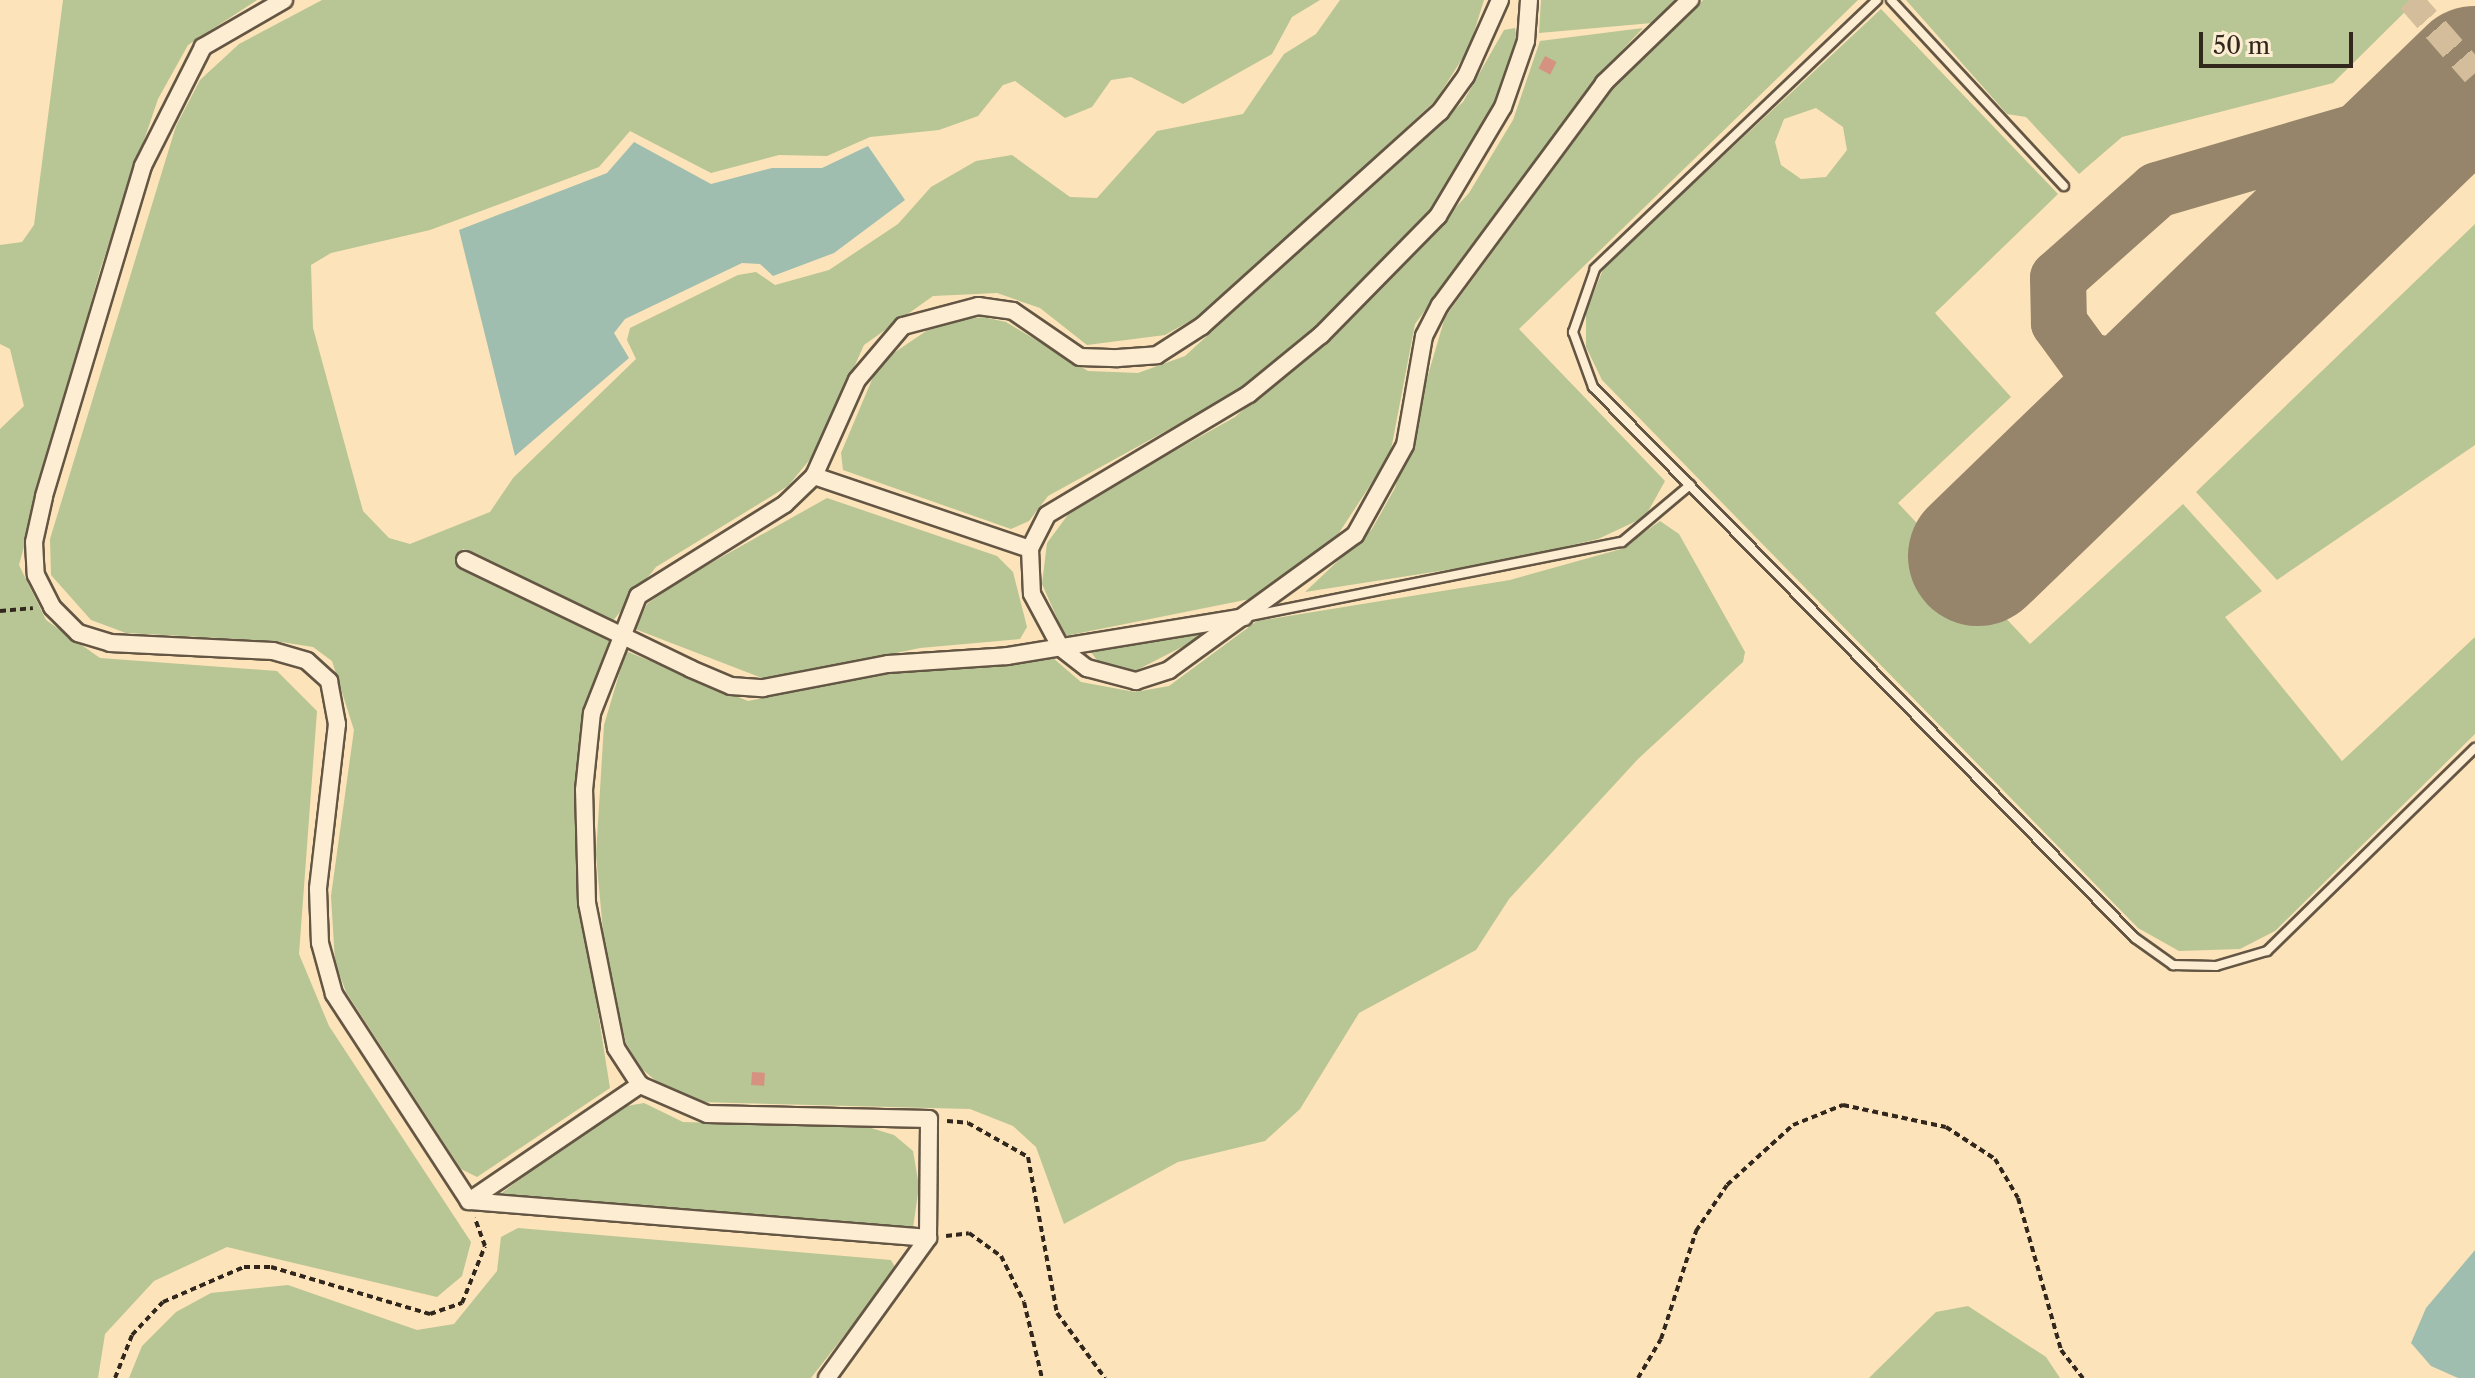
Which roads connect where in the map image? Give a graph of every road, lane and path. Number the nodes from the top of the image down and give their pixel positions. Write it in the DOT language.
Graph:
graph roads {
  1 [pos="284,0"];
  2 [pos="1500,0"];
  3 [pos="1529,0"];
  4 [pos="1690,0"];
  5 [pos="1877,0"];
  6 [pos="1891,0"];
  7 [pos="2064,186"];
  8 [pos="814,476"];
  9 [pos="1690,485"];
  10 [pos="1030,549"];
  11 [pos="465,560"];
  12 [pos="52,607"];
  13 [pos="0,611"];
  14 [pos="1249,616"];
  15 [pos="619,637"];
  16 [pos="1061,648"];
  17 [pos="2475,748"];
  18 [pos="640,1085"];
  19 [pos="929,1119"];
  20 [pos="469,1201"];
  21 [pos="928,1238"];
  22 [pos="115,1378"];
  23 [pos="827,1378"];
  24 [pos="1042,1378"];
  25 [pos="1105,1378"];
  26 [pos="1638,1378"];
  27 [pos="2083,1378"];
  1 -- 12 [label="street"];
  2 -- 8 [label="street"];
  3 -- 10 [label="street"];
  4 -- 14 [label="street"];
  5 -- 9 [label="lane"];
  6 -- 7 [label="lane"];
  8 -- 10 [label="street"];
  8 -- 15 [label="street"];
  9 -- 14 [label="lane"];
  9 -- 17 [label="lane"];
  10 -- 16 [label="street"];
  11 -- 15 [label="street"];
  12 -- 13 [label="path"];
  12 -- 20 [label="street"];
  14 -- 16 [label="street"];
  14 -- 16 [label="street"];
  15 -- 16 [label="street"];
  15 -- 18 [label="street"];
  18 -- 19 [label="street"];
  18 -- 20 [label="street"];
  19 -- 21 [label="street"];
  19 -- 25 [label="path"];
  20 -- 21 [label="street"];
  20 -- 22 [label="path"];
  21 -- 23 [label="street"];
  21 -- 24 [label="path"];
  26 -- 27 [label="path"];
}
